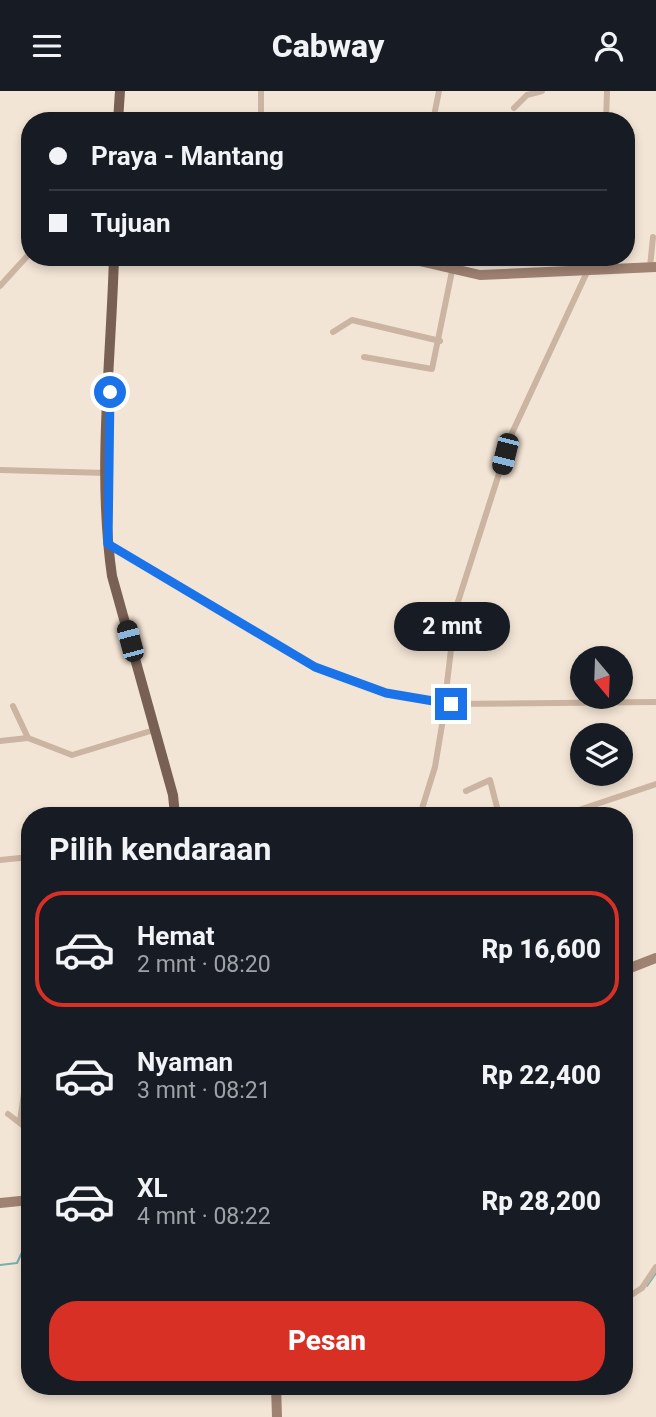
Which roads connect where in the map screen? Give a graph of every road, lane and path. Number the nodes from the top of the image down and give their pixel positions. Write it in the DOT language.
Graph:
graph roads {
  1 [pos="120,91"];
  2 [pos="261,91"];
  3 [pos="439,91"];
  4 [pos="542,91"];
  5 [pos="607,91"];
  6 [pos="514,108"];
  7 [pos="119,112"];
  8 [pos="261,112"];
  9 [pos="435,112"];
  10 [pos="606,112"];
  11 [pos="653,237"];
  12 [pos="21,260"];
  13 [pos="114,266"];
  14 [pos="435,266"];
  15 [pos="588,266"];
  16 [pos="653,267"];
  17 [pos="587,270"];
  18 [pos="452,271"];
  19 [pos="2,285"];
  20 [pos="333,333"];
  21 [pos="440,341"];
  22 [pos="364,357"];
  23 [pos="0,470"];
  24 [pos="107,473"];
  25 [pos="108,544"];
  26 [pos="656,702"];
  27 [pos="444,703"];
  28 [pos="13,706"];
  29 [pos="154,730"];
  30 [pos="29,738"];
  31 [pos="0,741"];
  32 [pos="656,784"];
  33 [pos="466,791"];
  34 [pos="174,807"];
  35 [pos="422,807"];
  36 [pos="497,807"];
  37 [pos="588,807"];
  38 [pos="21,858"];
  39 [pos="0,860"];
  40 [pos="656,958"];
  41 [pos="633,967"];
  42 [pos="8,1114"];
  43 [pos="21,1114"];
  44 [pos="20,1121"];
  45 [pos="21,1201"];
  46 [pos="0,1203"];
  47 [pos="656,1267"];
  48 [pos="633,1294"];
  49 [pos="277,1395"];
  50 [pos="277,1417"];
  1 -- 7 [label="main road"];
  2 -- 8 [label="street"];
  3 -- 9 [label="street"];
  4 -- 6 [label="street"];
  5 -- 10 [label="street"];
  11 -- 16 [label="street"];
  12 -- 19 [label="street"];
  13 -- 24 [label="main road"];
  14 -- 18 [label="street"];
  15 -- 17 [label="street"];
  16 -- 17 [label="street"];
  17 -- 18 [label="street"];
  17 -- 27 [label="street"];
  18 -- 21 [label="street"];
  20 -- 21 [label="street"];
  21 -- 22 [label="street"];
  23 -- 24 [label="street"];
  24 -- 25 [label="main road"];
  25 -- 27 [label="street"];
  25 -- 29 [label="main road"];
  26 -- 27 [label="street"];
  27 -- 35 [label="street"];
  28 -- 30 [label="street"];
  29 -- 30 [label="street"];
  29 -- 34 [label="main road"];
  30 -- 31 [label="street"];
  32 -- 37 [label="street"];
  33 -- 36 [label="street"];
  38 -- 39 [label="street"];
  40 -- 41 [label="street"];
  42 -- 44 [label="street"];
  43 -- 44 [label="street"];
  45 -- 46 [label="street"];
  47 -- 48 [label="street"];
  49 -- 50 [label="street"];
}
